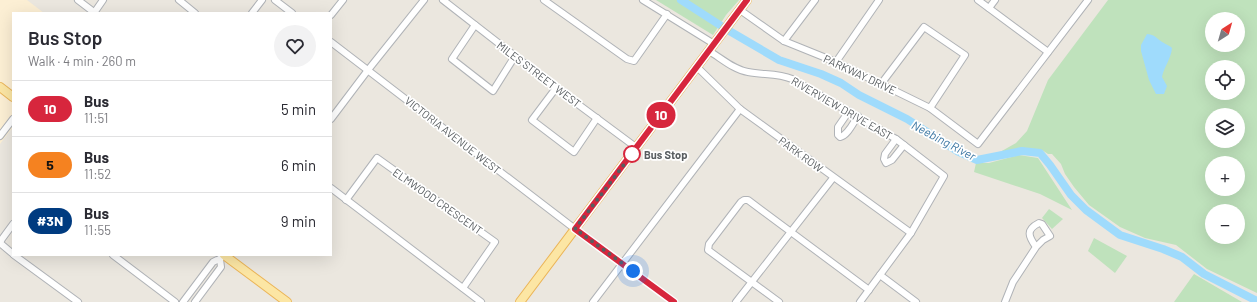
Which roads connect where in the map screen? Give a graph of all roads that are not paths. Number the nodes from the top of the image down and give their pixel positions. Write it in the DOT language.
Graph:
graph roads {
  1 [pos="78,0"];
  2 [pos="103,0"];
  3 [pos="180,0"];
  4 [pos="262,0"];
  5 [pos="275,0"];
  6 [pos="343,0"];
  7 [pos="424,0"];
  8 [pos="443,0"];
  9 [pos="544,0"];
  10 [pos="643,0"];
  11 [pos="747,0"];
  12 [pos="815,0"];
  13 [pos="878,0"];
  14 [pos="978,0"];
  15 [pos="996,0"];
  16 [pos="1088,0"];
  17 [pos="990,8"];
  18 [pos="740,10"];
  19 [pos="94,12"];
  20 [pos="96,12"];
  21 [pos="194,12"];
  22 [pos="253,12"];
  23 [pos="291,12"];
  24 [pos="332,14"];
  25 [pos="667,14"];
  26 [pos="475,25"];
  27 [pos="784,41"];
  28 [pos="332,43"];
  29 [pos="713,44"];
  30 [pos="1048,52"];
  31 [pos="515,56"];
  32 [pos="836,62"];
  33 [pos="697,67"];
  34 [pos="368,70"];
  35 [pos="881,84"];
  36 [pos="0,87"];
  37 [pos="556,88"];
  38 [pos="12,96"];
  39 [pos="930,108"];
  40 [pos="740,110"];
  41 [pos="849,111"];
  42 [pos="858,116"];
  43 [pos="332,118"];
  44 [pos="597,118"];
  45 [pos="12,120"];
  46 [pos="0,136"];
  47 [pos="896,139"];
  48 [pos="904,145"];
  49 [pos="637,148"];
  50 [pos="834,178"];
  51 [pos="332,189"];
  52 [pos="346,200"];
  53 [pos="12,225"];
  54 [pos="575,229"];
  55 [pos="790,232"];
  56 [pos="911,233"];
  57 [pos="1036,247"];
  58 [pos="12,252"];
  59 [pos="17,256"];
  60 [pos="114,256"];
  61 [pos="225,257"];
  62 [pos="622,264"];
  63 [pos="880,275"];
  64 [pos="752,282"];
  65 [pos="463,288"];
  66 [pos="869,290"];
  67 [pos="185,300"];
  68 [pos="78,302"];
  69 [pos="175,302"];
  70 [pos="194,302"];
  71 [pos="287,302"];
  72 [pos="481,302"];
  73 [pos="520,302"];
  74 [pos="593,302"];
  75 [pos="674,302"];
  76 [pos="736,302"];
  77 [pos="779,302"];
  78 [pos="860,302"];
  79 [pos="916,302"];
  80 [pos="1005,302"];
  1 -- 19 [label="street"];
  2 -- 20 [label="street"];
  3 -- 21 [label="street"];
  4 -- 22 [label="street"];
  5 -- 23 [label="street"];
  6 -- 24 [label="street"];
  7 -- 34 [label="street"];
  8 -- 26 [label="street, MILES STREET WEST"];
  9 -- 25 [label="street"];
  10 -- 25 [label="street, RIVERVIEW DRIVE EAST"];
  11 -- 18 [label="main road"];
  12 -- 27 [label="street"];
  13 -- 32 [label="street"];
  14 -- 17 [label="street"];
  15 -- 17 [label="street"];
  16 -- 30 [label="street"];
  17 -- 30 [label="street"];
  18 -- 27 [label="street, PARKWAY DRIVE"];
  18 -- 29 [label="main road"];
  25 -- 29 [label="street, RIVERVIEW DRIVE EAST"];
  26 -- 31 [label="street, MILES STREET WEST"];
  26 -- 31 [label="street"];
  27 -- 32 [label="street, PARKWAY DRIVE"];
  28 -- 34 [label="street, VICTORIA AVENUE WEST"];
  29 -- 33 [label="main road"];
  29 -- 41 [label="street, RIVERVIEW DRIVE EAST"];
  30 -- 39 [label="street, PARKWAY DRIVE"];
  31 -- 37 [label="street, MILES STREET WEST"];
  32 -- 35 [label="street, PARKWAY DRIVE"];
  33 -- 40 [label="street, PARK ROW"];
  33 -- 49 [label="main road"];
  34 -- 43 [label="street"];
  34 -- 54 [label="street, VICTORIA AVENUE WEST"];
  35 -- 39 [label="street, PARKWAY DRIVE"];
  35 -- 39 [label="street"];
  36 -- 38 [label="main road"];
  37 -- 44 [label="street, MILES STREET WEST"];
  37 -- 44 [label="street"];
  40 -- 50 [label="street, PARK ROW"];
  40 -- 62 [label="street"];
  41 -- 42 [label="street, RIVERVIEW DRIVE EAST"];
  41 -- 42 [label="street"];
  42 -- 47 [label="street, RIVERVIEW DRIVE EAST"];
  44 -- 49 [label="street, MILES STREET WEST"];
  45 -- 46 [label="street"];
  47 -- 48 [label="street, RIVERVIEW DRIVE EAST"];
  47 -- 48 [label="street"];
  48 -- 56 [label="street, RIVERVIEW DRIVE EAST"];
  49 -- 54 [label="main road"];
  50 -- 55 [label="street"];
  50 -- 56 [label="street, PARK ROW"];
  51 -- 52 [label="street"];
  52 -- 65 [label="street"];
  52 -- 65 [label="street, ELMWOOD CRESCENT"];
  53 -- 58 [label="street"];
  54 -- 62 [label="street, VICTORIA AVENUE WEST"];
  54 -- 73 [label="main road"];
  55 -- 64 [label="street"];
  55 -- 64 [label="street"];
  55 -- 66 [label="street"];
  56 -- 63 [label="street"];
  57 -- 80 [label="street"];
  59 -- 68 [label="street"];
  60 -- 69 [label="street"];
  61 -- 67 [label="street"];
  61 -- 70 [label="street"];
  61 -- 71 [label="main road"];
  62 -- 74 [label="street"];
  62 -- 75 [label="street, VICTORIA AVENUE WEST"];
  63 -- 66 [label="street"];
  63 -- 79 [label="street"];
  64 -- 76 [label="street"];
  64 -- 77 [label="street"];
  65 -- 72 [label="street"];
  66 -- 78 [label="street"];
  67 -- 70 [label="street"];
}
